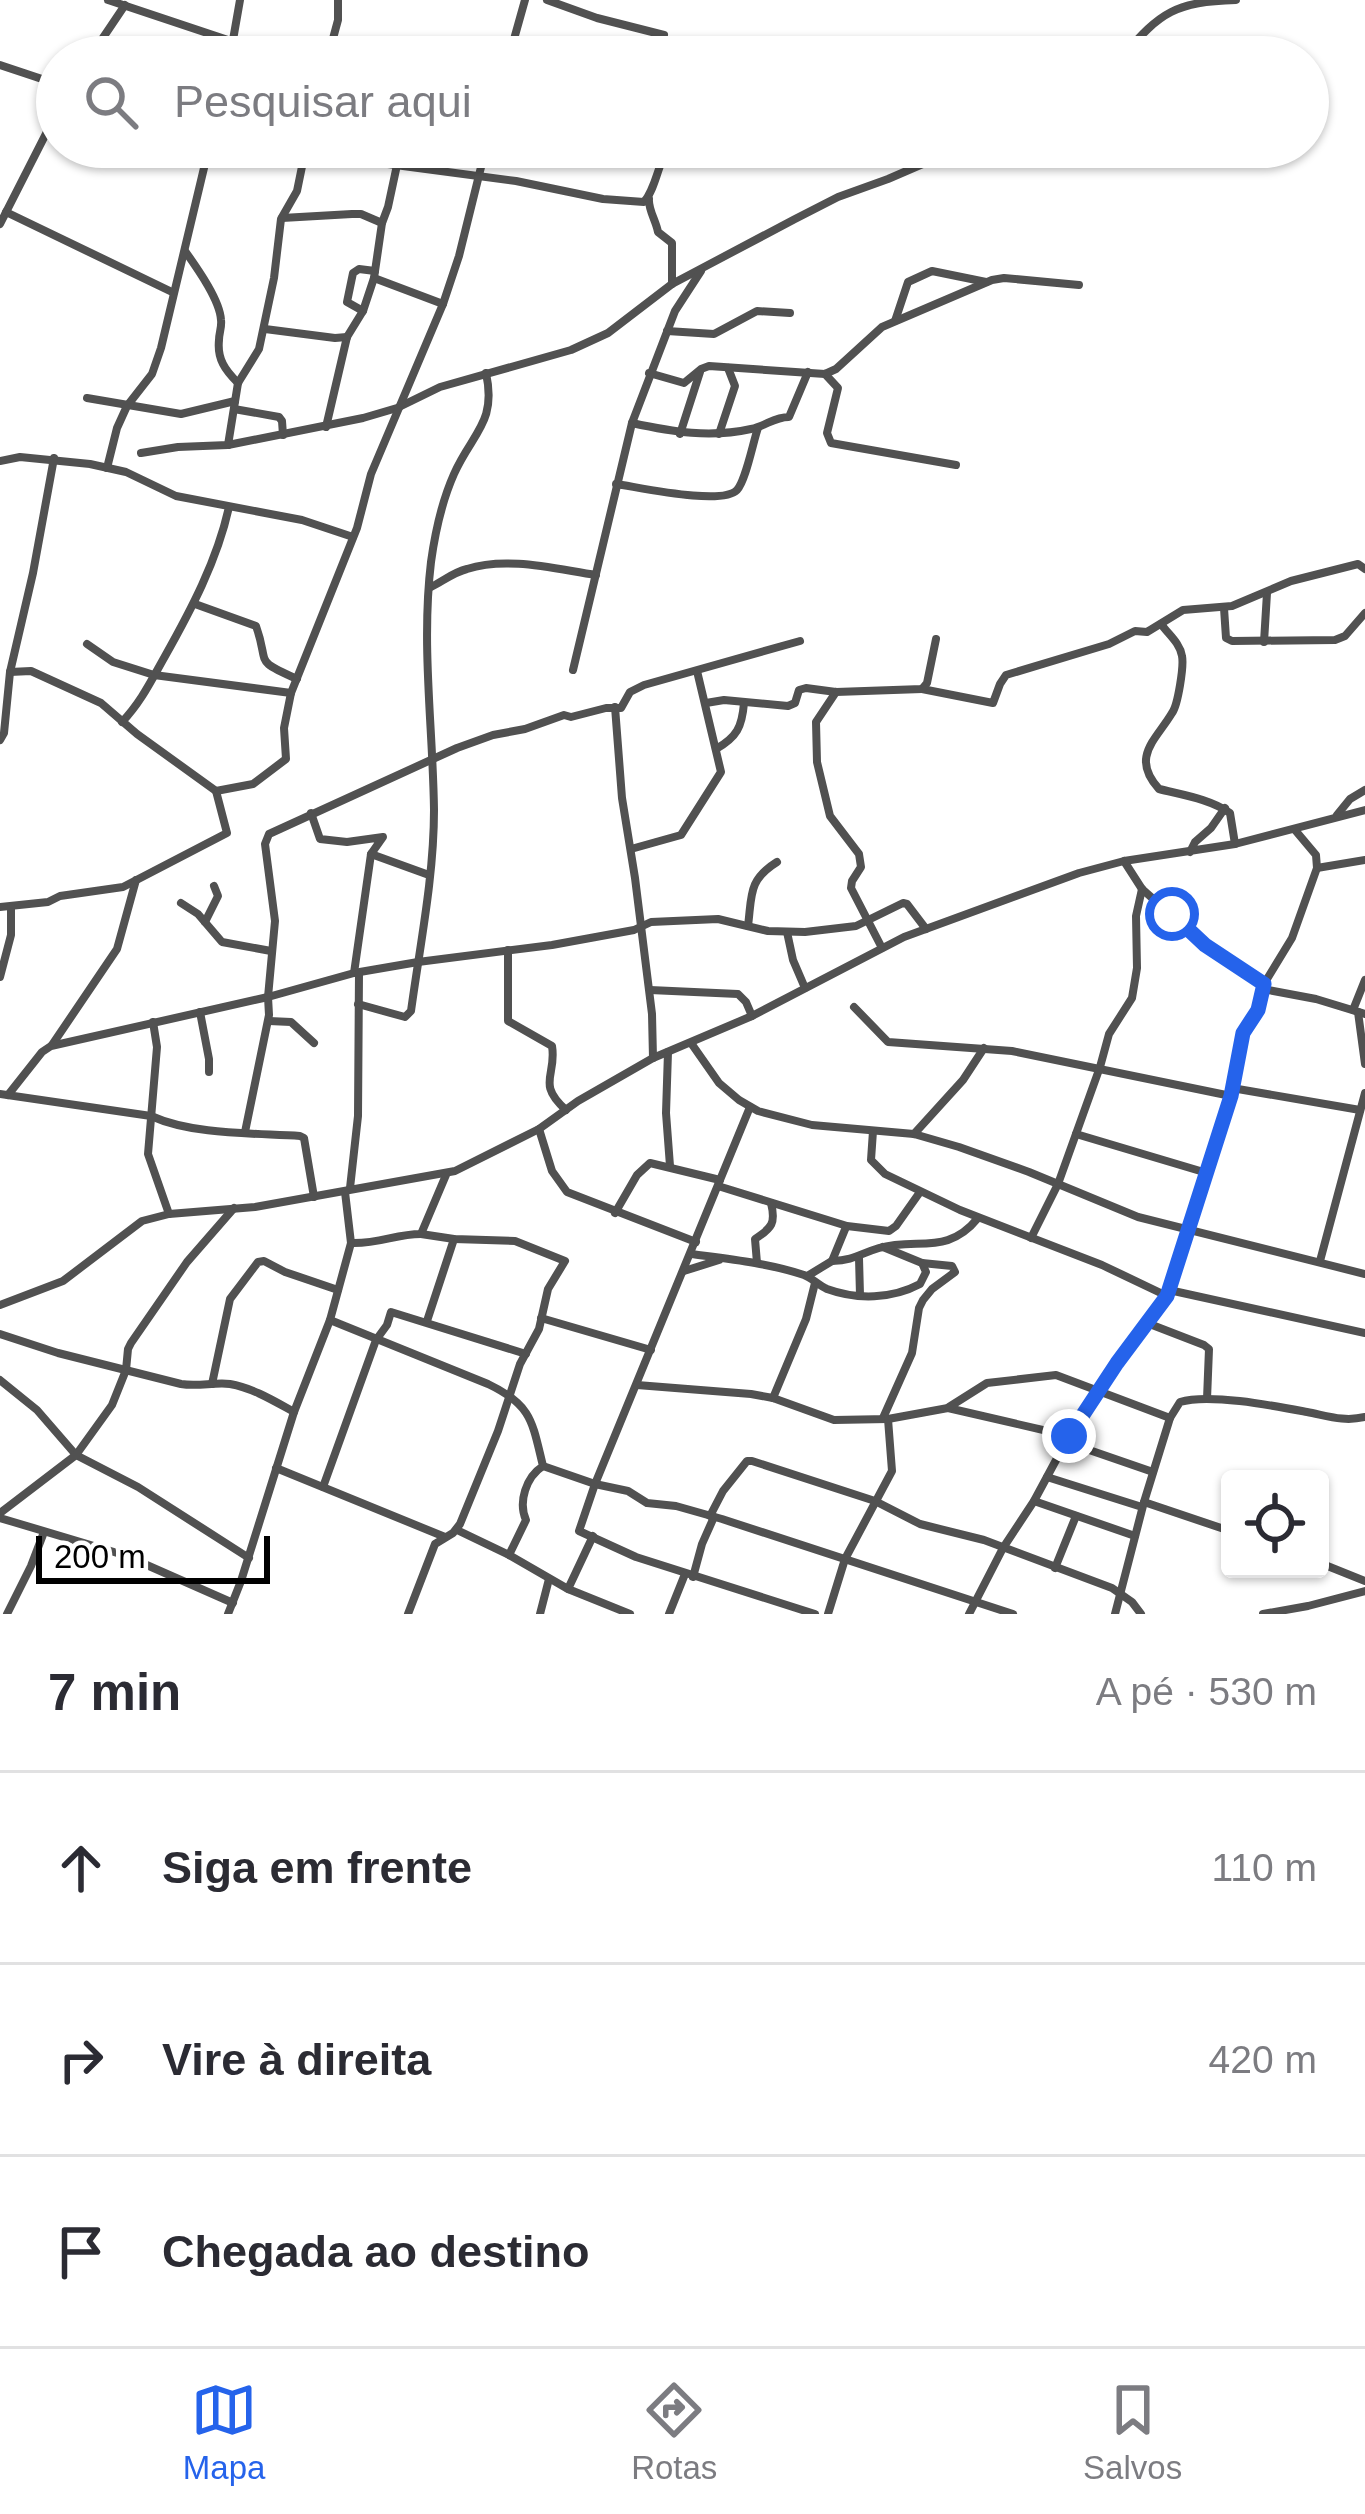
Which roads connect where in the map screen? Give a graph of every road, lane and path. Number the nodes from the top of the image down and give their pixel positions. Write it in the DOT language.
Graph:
graph roads {
  1 [pos="108,0"];
  2 [pos="240,0"];
  3 [pos="338,0"];
  4 [pos="526,0"];
  5 [pos="547,0"];
  6 [pos="1236,0"];
  7 [pos="1197,1"];
  8 [pos="125,4"];
  9 [pos="664,35"];
  10 [pos="104,36"];
  11 [pos="217,36"];
  12 [pos="235,36"];
  13 [pos="334,36"];
  14 [pos="515,36"];
  15 [pos="1141,36"];
  16 [pos="0,65"];
  17 [pos="36,76"];
  18 [pos="36,153"];
  19 [pos="204,168"];
  20 [pos="302,168"];
  21 [pos="396,168"];
  22 [pos="418,168"];
  23 [pos="482,168"];
  24 [pos="657,168"];
  25 [pos="913,168"];
  26 [pos="480,177"];
  27 [pos="649,196"];
  28 [pos="6,212"];
  29 [pos="281,219"];
  30 [pos="382,223"];
  31 [pos="0,224"];
  32 [pos="184,250"];
  33 [pos="701,269"];
  34 [pos="375,275"];
  35 [pos="676,282"];
  36 [pos="987,282"];
  37 [pos="693,285"];
  38 [pos="1079,285"];
  39 [pos="172,292"];
  40 [pos="442,304"];
  41 [pos="363,311"];
  42 [pos="790,313"];
  43 [pos="895,321"];
  44 [pos="265,329"];
  45 [pos="667,331"];
  46 [pos="347,337"];
  47 [pos="728,367"];
  48 [pos="700,369"];
  49 [pos="808,372"];
  50 [pos="486,373"];
  51 [pos="649,373"];
  52 [pos="825,374"];
  53 [pos="238,382"];
  54 [pos="87,398"];
  55 [pos="235,405"];
  56 [pos="127,406"];
  57 [pos="398,408"];
  58 [pos="632,423"];
  59 [pos="326,427"];
  60 [pos="758,428"];
  61 [pos="680,434"];
  62 [pos="719,434"];
  63 [pos="284,435"];
  64 [pos="228,446"];
  65 [pos="141,453"];
  66 [pos="54,458"];
  67 [pos="0,461"];
  68 [pos="956,465"];
  69 [pos="107,468"];
  70 [pos="616,484"];
  71 [pos="229,507"];
  72 [pos="352,537"];
  73 [pos="1365,567"];
  74 [pos="596,574"];
  75 [pos="430,588"];
  76 [pos="1268,592"];
  77 [pos="194,604"];
  78 [pos="1224,608"];
  79 [pos="1365,613"];
  80 [pos="1161,623"];
  81 [pos="936,639"];
  82 [pos="800,641"];
  83 [pos="1264,642"];
  84 [pos="87,644"];
  85 [pos="8,670"];
  86 [pos="572,670"];
  87 [pos="698,671"];
  88 [pos="154,675"];
  89 [pos="297,679"];
  90 [pos="922,689"];
  91 [pos="836,692"];
  92 [pos="291,693"];
  93 [pos="744,703"];
  94 [pos="706,704"];
  95 [pos="615,707"];
  96 [pos="122,722"];
  97 [pos="0,740"];
  98 [pos="716,748"];
  99 [pos="431,757"];
  100 [pos="1365,790"];
  101 [pos="216,791"];
  102 [pos="1225,808"];
  103 [pos="1365,809"];
  104 [pos="311,813"];
  105 [pos="1336,816"];
  106 [pos="1295,830"];
  107 [pos="1234,844"];
  108 [pos="631,848"];
  109 [pos="1190,852"];
  110 [pos="371,854"];
  111 [pos="1365,860"];
  112 [pos="1124,861"];
  113 [pos="777,862"];
  114 [pos="1317,868"];
  115 [pos="429,875"];
  116 [pos="136,880"];
  117 [pos="214,886"];
  118 [pos="1142,889"];
  119 [pos="181,903"];
  120 [pos="6,907"];
  121 [pos="869,921"];
  122 [pos="205,922"];
  123 [pos="641,926"];
  124 [pos="748,926"];
  125 [pos="926,929"];
  126 [pos="787,932"];
  127 [pos="882,948"];
  128 [pos="508,950"];
  129 [pos="272,951"];
  130 [pos="418,962"];
  131 [pos="356,973"];
  132 [pos="0,977"];
  133 [pos="1365,980"];
  134 [pos="1263,986"];
  135 [pos="805,988"];
  136 [pos="650,990"];
  137 [pos="268,997"];
  138 [pos="358,1004"];
  139 [pos="854,1007"];
  140 [pos="200,1012"];
  141 [pos="1358,1012"];
  142 [pos="752,1016"];
  143 [pos="153,1021"];
  144 [pos="268,1021"];
  145 [pos="314,1043"];
  146 [pos="692,1043"];
  147 [pos="51,1046"];
  148 [pos="984,1048"];
  149 [pos="668,1052"];
  150 [pos="652,1058"];
  151 [pos="1365,1064"];
  152 [pos="1100,1067"];
  153 [pos="209,1072"];
  154 [pos="1232,1092"];
  155 [pos="1365,1093"];
  156 [pos="4,1095"];
  157 [pos="750,1107"];
  158 [pos="566,1110"];
  159 [pos="1361,1110"];
  160 [pos="151,1117"];
  161 [pos="539,1129"];
  162 [pos="873,1131"];
  163 [pos="245,1132"];
  164 [pos="1076,1133"];
  165 [pos="914,1135"];
  166 [pos="670,1166"];
  167 [pos="447,1173"];
  168 [pos="1207,1173"];
  169 [pos="719,1183"];
  170 [pos="1058,1184"];
  171 [pos="347,1190"];
  172 [pos="920,1192"];
  173 [pos="314,1197"];
  174 [pos="771,1202"];
  175 [pos="234,1208"];
  176 [pos="615,1213"];
  177 [pos="169,1214"];
  178 [pos="978,1218"];
  179 [pos="847,1226"];
  180 [pos="1189,1228"];
  181 [pos="422,1234"];
  182 [pos="1031,1238"];
  183 [pos="454,1239"];
  184 [pos="696,1242"];
  185 [pos="351,1244"];
  186 [pos="883,1247"];
  187 [pos="691,1254"];
  188 [pos="859,1258"];
  189 [pos="720,1259"];
  190 [pos="832,1261"];
  191 [pos="1320,1261"];
  192 [pos="757,1263"];
  193 [pos="922,1263"];
  194 [pos="684,1271"];
  195 [pos="1365,1274"];
  196 [pos="812,1279"];
  197 [pos="338,1290"];
  198 [pos="1168,1293"];
  199 [pos="860,1295"];
  200 [pos="0,1305"];
  201 [pos="541,1318"];
  202 [pos="330,1320"];
  203 [pos="427,1321"];
  204 [pos="1147,1323"];
  205 [pos="1365,1333"];
  206 [pos="0,1334"];
  207 [pos="376,1340"];
  208 [pos="651,1350"];
  209 [pos="526,1354"];
  210 [pos="126,1370"];
  211 [pos="0,1380"];
  212 [pos="212,1384"];
  213 [pos="637,1385"];
  214 [pos="1097,1392"];
  215 [pos="510,1395"];
  216 [pos="773,1398"];
  217 [pos="1208,1399"];
  218 [pos="948,1408"];
  219 [pos="294,1412"];
  220 [pos="1365,1417"];
  221 [pos="1170,1418"];
  222 [pos="885,1419"];
  223 [pos="1068,1439"];
  224 [pos="76,1456"];
  225 [pos="543,1466"];
  226 [pos="276,1468"];
  227 [pos="1153,1472"];
  228 [pos="1048,1477"];
  229 [pos="595,1484"];
  230 [pos="322,1487"];
  231 [pos="875,1501"];
  232 [pos="1034,1501"];
  233 [pos="1143,1504"];
  234 [pos="0,1515"];
  235 [pos="1076,1516"];
  236 [pos="712,1517"];
  237 [pos="1221,1528"];
  238 [pos="457,1529"];
  239 [pos="44,1532"];
  240 [pos="592,1536"];
  241 [pos="1135,1536"];
  242 [pos="445,1537"];
  243 [pos="1003,1548"];
  244 [pos="509,1555"];
  245 [pos="249,1558"];
  246 [pos="845,1559"];
  247 [pos="1329,1567"];
  248 [pos="1055,1568"];
  249 [pos="689,1576"];
  250 [pos="549,1579"];
  251 [pos="1365,1581"];
  252 [pos="568,1589"];
  253 [pos="1365,1591"];
  254 [pos="1120,1594"];
  255 [pos="973,1601"];
  256 [pos="233,1604"];
  257 [pos="617,1612"];
  258 [pos="7,1614"];
  259 [pos="228,1614"];
  260 [pos="408,1614"];
  261 [pos="540,1614"];
  262 [pos="630,1614"];
  263 [pos="669,1614"];
  264 [pos="815,1614"];
  265 [pos="828,1614"];
  266 [pos="969,1614"];
  267 [pos="1013,1614"];
  268 [pos="1115,1614"];
  269 [pos="1142,1614"];
  270 [pos="1263,1614"];
  1 -- 8 [label="street"];
  2 -- 12 [label="street"];
  3 -- 13 [label="street"];
  4 -- 14 [label="street"];
  5 -- 9 [label="street"];
  6 -- 7 [label="street"];
  7 -- 15 [label="street"];
  8 -- 10 [label="street"];
  8 -- 11 [label="street"];
  16 -- 17 [label="street"];
  18 -- 28 [label="street"];
  19 -- 32 [label="street"];
  20 -- 29 [label="street"];
  21 -- 30 [label="street"];
  22 -- 26 [label="street"];
  23 -- 26 [label="street"];
  24 -- 27 [label="street"];
  25 -- 33 [label="street"];
  26 -- 27 [label="street"];
  26 -- 40 [label="street"];
  27 -- 35 [label="street"];
  28 -- 31 [label="street"];
  28 -- 39 [label="street"];
  29 -- 30 [label="street"];
  29 -- 44 [label="street"];
  30 -- 34 [label="street"];
  32 -- 39 [label="street"];
  32 -- 53 [label="street"];
  33 -- 35 [label="street"];
  33 -- 37 [label="street"];
  34 -- 40 [label="street"];
  34 -- 41 [label="street"];
  34 -- 41 [label="street"];
  35 -- 37 [label="street"];
  35 -- 50 [label="street"];
  36 -- 38 [label="street"];
  36 -- 43 [label="street"];
  36 -- 43 [label="street"];
  37 -- 45 [label="street"];
  39 -- 56 [label="street"];
  40 -- 57 [label="street"];
  41 -- 46 [label="street"];
  42 -- 45 [label="street"];
  43 -- 52 [label="street"];
  44 -- 46 [label="street"];
  44 -- 53 [label="street"];
  45 -- 51 [label="street"];
  46 -- 59 [label="street"];
  47 -- 48 [label="street"];
  47 -- 49 [label="street"];
  47 -- 62 [label="street"];
  48 -- 51 [label="street"];
  48 -- 61 [label="street"];
  49 -- 52 [label="street"];
  49 -- 60 [label="street"];
  50 -- 57 [label="street"];
  50 -- 75 [label="street"];
  51 -- 58 [label="street"];
  52 -- 68 [label="street"];
  53 -- 55 [label="street"];
  54 -- 56 [label="street"];
  55 -- 56 [label="street"];
  55 -- 63 [label="street"];
  55 -- 64 [label="street"];
  56 -- 69 [label="street"];
  57 -- 59 [label="street"];
  57 -- 72 [label="street"];
  58 -- 61 [label="street"];
  58 -- 70 [label="street"];
  59 -- 63 [label="street"];
  60 -- 62 [label="street"];
  60 -- 70 [label="street"];
  61 -- 62 [label="street"];
  63 -- 64 [label="street"];
  64 -- 65 [label="street"];
  66 -- 67 [label="street"];
  66 -- 69 [label="street"];
  66 -- 85 [label="street"];
  69 -- 71 [label="street"];
  70 -- 74 [label="street"];
  71 -- 72 [label="street"];
  71 -- 77 [label="street"];
  72 -- 89 [label="street"];
  73 -- 76 [label="street"];
  74 -- 75 [label="street"];
  74 -- 86 [label="street"];
  75 -- 99 [label="street"];
  76 -- 78 [label="street"];
  76 -- 83 [label="street"];
  77 -- 88 [label="street"];
  77 -- 89 [label="street"];
  78 -- 80 [label="street"];
  78 -- 83 [label="street"];
  79 -- 83 [label="street"];
  80 -- 90 [label="street"];
  80 -- 102 [label="street"];
  81 -- 90 [label="street"];
  82 -- 87 [label="street"];
  84 -- 88 [label="street"];
  85 -- 96 [label="street"];
  85 -- 97 [label="street"];
  87 -- 94 [label="street"];
  87 -- 95 [label="street"];
  88 -- 92 [label="street"];
  88 -- 96 [label="street"];
  89 -- 92 [label="street"];
  90 -- 91 [label="street"];
  91 -- 93 [label="street"];
  91 -- 121 [label="street"];
  92 -- 101 [label="street"];
  93 -- 94 [label="street"];
  93 -- 98 [label="street"];
  94 -- 98 [label="street"];
  95 -- 99 [label="street"];
  95 -- 108 [label="street"];
  96 -- 101 [label="street"];
  98 -- 108 [label="street"];
  99 -- 104 [label="street"];
  99 -- 115 [label="street"];
  100 -- 105 [label="street"];
  101 -- 116 [label="street"];
  102 -- 107 [label="street"];
  102 -- 109 [label="street"];
  103 -- 105 [label="street"];
  104 -- 110 [label="street"];
  104 -- 129 [label="street"];
  105 -- 106 [label="street"];
  106 -- 107 [label="street"];
  106 -- 114 [label="street"];
  107 -- 109 [label="street"];
  108 -- 123 [label="street"];
  109 -- 112 [label="street"];
  110 -- 115 [label="street"];
  110 -- 131 [label="street"];
  111 -- 114 [label="street"];
  112 -- 118 [label="street"];
  112 -- 125 [label="street"];
  113 -- 124 [label="street"];
  114 -- 134 [label="street"];
  115 -- 130 [label="street"];
  116 -- 120 [label="street"];
  116 -- 147 [label="street"];
  117 -- 122 [label="street"];
  118 -- 134 [label="street"];
  118 -- 152 [label="street"];
  119 -- 122 [label="street"];
  120 -- 132 [label="street"];
  121 -- 125 [label="street"];
  121 -- 126 [label="street"];
  121 -- 127 [label="street"];
  122 -- 129 [label="street"];
  123 -- 124 [label="street"];
  123 -- 128 [label="street"];
  123 -- 136 [label="street"];
  124 -- 126 [label="street"];
  125 -- 127 [label="street"];
  126 -- 135 [label="street"];
  127 -- 135 [label="street"];
  128 -- 130 [label="street"];
  128 -- 158 [label="street"];
  129 -- 137 [label="street"];
  130 -- 131 [label="street"];
  130 -- 138 [label="street"];
  131 -- 137 [label="street"];
  131 -- 138 [label="street"];
  133 -- 141 [label="street"];
  134 -- 141 [label="street"];
  134 -- 154 [label="street"];
  135 -- 142 [label="street"];
  136 -- 142 [label="street"];
  136 -- 150 [label="street"];
  137 -- 140 [label="street"];
  137 -- 144 [label="street"];
  138 -- 171 [label="street"];
  139 -- 148 [label="street"];
  140 -- 143 [label="street"];
  140 -- 153 [label="street"];
  141 -- 151 [label="street"];
  142 -- 146 [label="street"];
  143 -- 147 [label="street"];
  143 -- 160 [label="street"];
  144 -- 145 [label="street"];
  144 -- 163 [label="street"];
  146 -- 149 [label="street"];
  146 -- 157 [label="street"];
  147 -- 156 [label="street"];
  148 -- 152 [label="street"];
  148 -- 165 [label="street"];
  149 -- 150 [label="street"];
  149 -- 166 [label="street"];
  150 -- 158 [label="street"];
  152 -- 154 [label="street"];
  152 -- 164 [label="street"];
  154 -- 159 [label="street"];
  154 -- 168 [label="street"];
  155 -- 159 [label="street"];
  156 -- 160 [label="street"];
  157 -- 162 [label="street"];
  157 -- 169 [label="street"];
  158 -- 161 [label="street"];
  159 -- 191 [label="street"];
  160 -- 163 [label="street"];
  160 -- 177 [label="street"];
  161 -- 167 [label="street"];
  161 -- 176 [label="street"];
  162 -- 165 [label="street"];
  162 -- 172 [label="street"];
  163 -- 173 [label="street"];
  164 -- 168 [label="street"];
  164 -- 170 [label="street"];
  165 -- 170 [label="street"];
  166 -- 169 [label="street"];
  166 -- 176 [label="street"];
  167 -- 171 [label="street"];
  167 -- 181 [label="street"];
  168 -- 180 [label="street"];
  169 -- 174 [label="street"];
  169 -- 184 [label="street"];
  170 -- 180 [label="street"];
  170 -- 182 [label="street"];
  171 -- 173 [label="street"];
  171 -- 185 [label="street"];
  172 -- 178 [label="street"];
  172 -- 179 [label="street"];
  173 -- 175 [label="street"];
  174 -- 179 [label="street"];
  174 -- 192 [label="street"];
  175 -- 177 [label="street"];
  175 -- 210 [label="street"];
  176 -- 184 [label="street"];
  177 -- 200 [label="street"];
  178 -- 182 [label="street"];
  178 -- 186 [label="street"];
  179 -- 190 [label="street"];
  180 -- 191 [label="street"];
  180 -- 198 [label="street"];
  181 -- 183 [label="street"];
  181 -- 185 [label="street"];
  182 -- 198 [label="street"];
  183 -- 201 [label="street"];
  183 -- 203 [label="street"];
  184 -- 187 [label="street"];
  185 -- 197 [label="street"];
  186 -- 188 [label="street"];
  186 -- 193 [label="street"];
  187 -- 189 [label="street"];
  187 -- 194 [label="street"];
  188 -- 190 [label="street"];
  188 -- 199 [label="street"];
  189 -- 192 [label="street"];
  189 -- 194 [label="street"];
  190 -- 196 [label="street"];
  191 -- 195 [label="street"];
  192 -- 196 [label="street"];
  193 -- 199 [label="street"];
  193 -- 222 [label="street"];
  194 -- 208 [label="street"];
  196 -- 199 [label="street"];
  196 -- 216 [label="street"];
  197 -- 202 [label="street"];
  197 -- 212 [label="street"];
  198 -- 204 [label="street"];
  198 -- 205 [label="street"];
  201 -- 208 [label="street"];
  201 -- 209 [label="street"];
  202 -- 207 [label="street"];
  202 -- 219 [label="street"];
  203 -- 207 [label="street"];
  203 -- 209 [label="street"];
  204 -- 214 [label="street"];
  204 -- 217 [label="street"];
  206 -- 210 [label="street"];
  207 -- 215 [label="street"];
  207 -- 230 [label="street"];
  208 -- 213 [label="street"];
  209 -- 215 [label="street"];
  210 -- 212 [label="street"];
  210 -- 224 [label="street"];
  211 -- 224 [label="street"];
  212 -- 219 [label="street"];
  213 -- 216 [label="street"];
  213 -- 229 [label="street"];
  214 -- 218 [label="street"];
  214 -- 221 [label="street"];
  214 -- 223 [label="street"];
  215 -- 225 [label="street"];
  215 -- 238 [label="street"];
  216 -- 222 [label="street"];
  217 -- 220 [label="street"];
  217 -- 221 [label="street"];
  218 -- 222 [label="street"];
  218 -- 223 [label="street"];
  219 -- 226 [label="street"];
  221 -- 227 [label="street"];
  222 -- 231 [label="street"];
  223 -- 227 [label="street"];
  223 -- 228 [label="street"];
  224 -- 234 [label="street"];
  224 -- 245 [label="street"];
  225 -- 229 [label="street"];
  225 -- 244 [label="street"];
  226 -- 230 [label="street"];
  226 -- 245 [label="street"];
  227 -- 233 [label="street"];
  228 -- 232 [label="street"];
  228 -- 233 [label="street"];
  229 -- 236 [label="street"];
  229 -- 240 [label="street"];
  230 -- 242 [label="street"];
  231 -- 236 [label="street"];
  231 -- 243 [label="street"];
  231 -- 246 [label="street"];
  232 -- 235 [label="street"];
  232 -- 243 [label="street"];
  233 -- 237 [label="street"];
  233 -- 241 [label="street"];
  234 -- 239 [label="street"];
  235 -- 241 [label="street"];
  235 -- 248 [label="street"];
  236 -- 246 [label="street"];
  236 -- 249 [label="street"];
  238 -- 242 [label="street"];
  238 -- 244 [label="street"];
  239 -- 256 [label="street"];
  239 -- 258 [label="street"];
  240 -- 249 [label="street"];
  240 -- 252 [label="street"];
  241 -- 254 [label="street"];
  242 -- 260 [label="street"];
  243 -- 248 [label="street"];
  243 -- 255 [label="street"];
  244 -- 250 [label="street"];
  245 -- 256 [label="street"];
  246 -- 255 [label="street"];
  246 -- 265 [label="street"];
  247 -- 251 [label="street"];
  248 -- 254 [label="street"];
  249 -- 263 [label="street"];
  249 -- 264 [label="street"];
  250 -- 252 [label="street"];
  250 -- 261 [label="street"];
  252 -- 257 [label="street"];
  253 -- 270 [label="street"];
  254 -- 268 [label="street"];
  254 -- 269 [label="street"];
  255 -- 266 [label="street"];
  255 -- 267 [label="street"];
  256 -- 259 [label="street"];
  257 -- 262 [label="street"];
}
